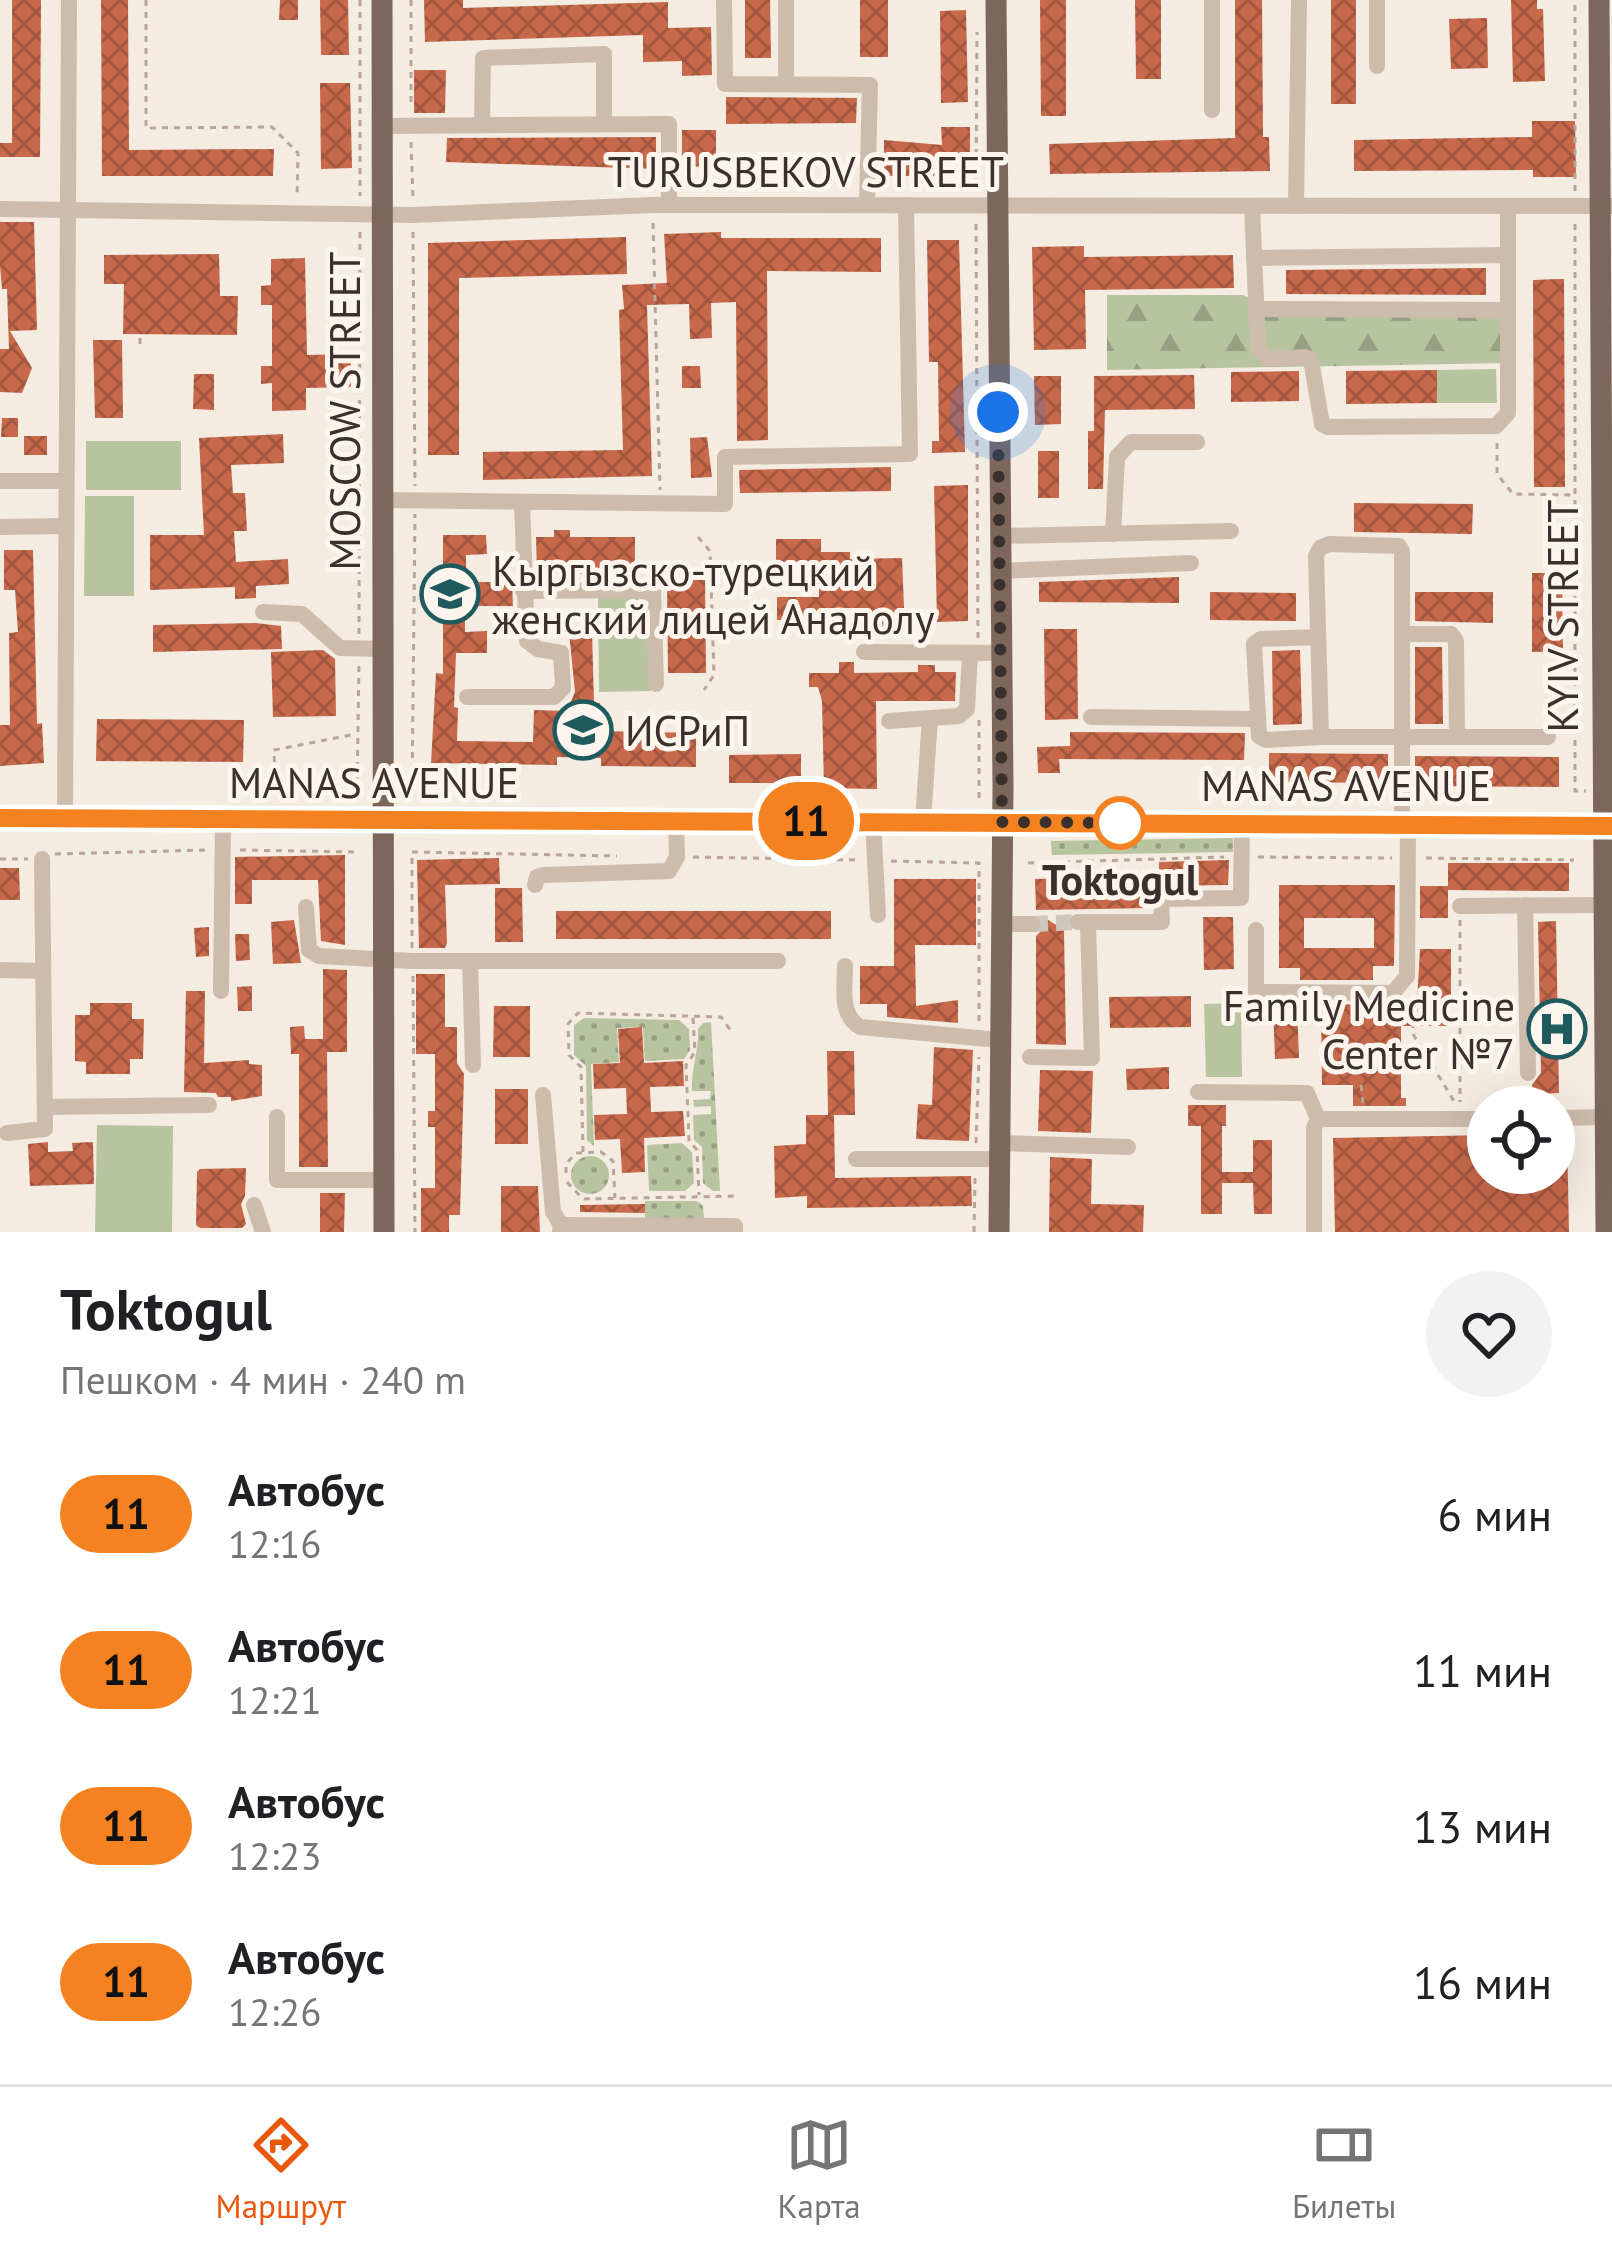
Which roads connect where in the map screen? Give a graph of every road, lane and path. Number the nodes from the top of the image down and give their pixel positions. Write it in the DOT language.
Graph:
graph roads {
  1 [pos="69,0"];
  2 [pos="146,0"];
  3 [pos="360,0"];
  4 [pos="382,0"];
  5 [pos="411,0"];
  6 [pos="724,0"];
  7 [pos="786,0"];
  8 [pos="996,0"];
  9 [pos="1212,0"];
  10 [pos="1298,0"];
  11 [pos="1377,0"];
  12 [pos="1575,0"];
  13 [pos="1599,0"];
  14 [pos="977,21"];
  15 [pos="1377,66"];
  16 [pos="786,84"];
  17 [pos="1212,110"];
  18 [pos="482,123"];
  19 [pos="604,124"];
  20 [pos="411,125"];
  21 [pos="382,126"];
  22 [pos="986,199"];
  23 [pos="661,205"];
  24 [pos="868,205"];
  25 [pos="906,205"];
  26 [pos="1252,206"];
  27 [pos="1296,206"];
  28 [pos="1606,206"];
  29 [pos="1508,207"];
  30 [pos="1575,207"];
  31 [pos="0,209"];
  32 [pos="66,210"];
  33 [pos="297,212"];
  34 [pos="371,214"];
  35 [pos="412,215"];
  36 [pos="976,224"];
  37 [pos="1508,255"];
  38 [pos="1254,258"];
  39 [pos="1606,295"];
  40 [pos="1257,309"];
  41 [pos="1508,310"];
  42 [pos="140,338"];
  43 [pos="140,350"];
  44 [pos="1496,426"];
  45 [pos="1606,437"];
  46 [pos="1197,442"];
  47 [pos="0,481"];
  48 [pos="65,481"];
  49 [pos="1575,495"];
  50 [pos="384,500"];
  51 [pos="415,500"];
  52 [pos="522,502"];
  53 [pos="661,503"];
  54 [pos="65,526"];
  55 [pos="0,527"];
  56 [pos="1232,530"];
  57 [pos="1113,533"];
  58 [pos="999,536"];
  59 [pos="698,537"];
  60 [pos="1191,563"];
  61 [pos="1000,571"];
  62 [pos="523,591"];
  63 [pos="1606,593"];
  64 [pos="263,612"];
  65 [pos="1402,634"];
  66 [pos="1318,637"];
  67 [pos="359,648"];
  68 [pos="384,649"];
  69 [pos="864,652"];
  70 [pos="983,653"];
  71 [pos="656,684"];
  72 [pos="704,690"];
  73 [pos="467,698"];
  74 [pos="1091,717"];
  75 [pos="930,718"];
  76 [pos="1256,719"];
  77 [pos="979,720"];
  78 [pos="889,721"];
  79 [pos="358,734"];
  80 [pos="1321,737"];
  81 [pos="1457,737"];
  82 [pos="1548,737"];
  83 [pos="1402,738"];
  84 [pos="275,774"];
  85 [pos="1575,791"];
  86 [pos="357,792"];
  87 [pos="412,794"];
  88 [pos="979,802"];
  89 [pos="0,818"];
  90 [pos="65,819"];
  91 [pos="223,820"];
  92 [pos="676,821"];
  93 [pos="873,821"];
  94 [pos="923,821"];
  95 [pos="384,822"];
  96 [pos="1002,822"];
  97 [pos="1242,824"];
  98 [pos="1405,825"];
  99 [pos="1607,825"];
  100 [pos="633,856"];
  101 [pos="677,857"];
  102 [pos="1241,857"];
  103 [pos="1408,858"];
  104 [pos="43,859"];
  105 [pos="1574,860"];
  106 [pos="873,861"];
  107 [pos="979,863"];
  108 [pos="1028,863"];
  109 [pos="535,885"];
  110 [pos="1525,905"];
  111 [pos="1603,905"];
  112 [pos="1460,906"];
  113 [pos="306,907"];
  114 [pos="878,915"];
  115 [pos="1000,924"];
  116 [pos="1032,924"];
  117 [pos="1256,930"];
  118 [pos="384,960"];
  119 [pos="412,961"];
  120 [pos="470,961"];
  121 [pos="778,961"];
  122 [pos="845,966"];
  123 [pos="0,970"];
  124 [pos="43,971"];
  125 [pos="221,991"];
  126 [pos="1413,998"];
  127 [pos="693,1016"];
  128 [pos="731,1030"];
  129 [pos="1000,1040"];
  130 [pos="1030,1057"];
  131 [pos="473,1065"];
  132 [pos="1528,1073"];
  133 [pos="1609,1082"];
  134 [pos="1198,1092"];
  135 [pos="544,1095"];
  136 [pos="209,1106"];
  137 [pos="45,1107"];
  138 [pos="277,1117"];
  139 [pos="1467,1118"];
  140 [pos="1575,1118"];
  141 [pos="1606,1118"];
  142 [pos="1318,1119"];
  143 [pos="7,1133"];
  144 [pos="1129,1147"];
  145 [pos="999,1151"];
  146 [pos="583,1153"];
  147 [pos="856,1159"];
  148 [pos="384,1180"];
  149 [pos="699,1196"];
  150 [pos="737,1196"];
  151 [pos="615,1198"];
  152 [pos="254,1205"];
  153 [pos="560,1229"];
  154 [pos="263,1232"];
  155 [pos="384,1232"];
  156 [pos="415,1232"];
  157 [pos="735,1232"];
  158 [pos="999,1232"];
  159 [pos="1314,1232"];
  160 [pos="1606,1232"];
  1 -- 32 [label="street"];
  2 -- 33 [label="path"];
  3 -- 34 [label="path"];
  4 -- 21 [label="main road, MOSCOW STREET"];
  5 -- 20 [label="path"];
  6 -- 16 [label="street"];
  7 -- 16 [label="street"];
  8 -- 22 [label="main road"];
  9 -- 17 [label="street"];
  10 -- 27 [label="street"];
  11 -- 15 [label="street"];
  12 -- 30 [label="path"];
  13 -- 28 [label="main road, KYIV STREET"];
  14 -- 22 [label="path"];
  16 -- 24 [label="street"];
  18 -- 19 [label="street"];
  18 -- 19 [label="street"];
  18 -- 20 [label="street"];
  19 -- 23 [label="street"];
  20 -- 21 [label="street"];
  20 -- 35 [label="path"];
  21 -- 34 [label="main road, MOSCOW STREET"];
  22 -- 25 [label="street, TURUSBEKOV STREET"];
  22 -- 26 [label="street, TURUSBEKOV STREET"];
  22 -- 58 [label="main road"];
  23 -- 24 [label="street, TURUSBEKOV STREET"];
  23 -- 35 [label="street, TURUSBEKOV STREET"];
  23 -- 53 [label="path"];
  24 -- 25 [label="street, TURUSBEKOV STREET"];
  25 -- 53 [label="street"];
  26 -- 27 [label="street, TURUSBEKOV STREET"];
  26 -- 38 [label="street"];
  27 -- 29 [label="street, TURUSBEKOV STREET"];
  28 -- 30 [label="street, TURUSBEKOV STREET"];
  28 -- 39 [label="main road, KYIV STREET"];
  29 -- 30 [label="street, TURUSBEKOV STREET"];
  29 -- 37 [label="street"];
  30 -- 49 [label="path"];
  31 -- 32 [label="street, TURUSBEKOV STREET"];
  32 -- 33 [label="street, TURUSBEKOV STREET"];
  32 -- 48 [label="street"];
  33 -- 34 [label="street, TURUSBEKOV STREET"];
  34 -- 35 [label="street, TURUSBEKOV STREET"];
  34 -- 50 [label="main road, MOSCOW STREET"];
  34 -- 67 [label="path"];
  35 -- 51 [label="path"];
  36 -- 70 [label="path"];
  37 -- 38 [label="street"];
  37 -- 41 [label="street"];
  38 -- 40 [label="street"];
  39 -- 45 [label="main road, KYIV STREET"];
  40 -- 41 [label="street"];
  40 -- 44 [label="street"];
  41 -- 44 [label="street"];
  42 -- 43 [label="path"];
  44 -- 49 [label="path"];
  45 -- 63 [label="main road, KYIV STREET"];
  46 -- 57 [label="street"];
  47 -- 48 [label="street"];
  48 -- 54 [label="street"];
  49 -- 85 [label="path"];
  50 -- 51 [label="street"];
  50 -- 68 [label="main road, MOSCOW STREET"];
  51 -- 52 [label="street"];
  51 -- 87 [label="path"];
  52 -- 53 [label="street"];
  52 -- 62 [label="street"];
  54 -- 55 [label="street"];
  54 -- 90 [label="street"];
  56 -- 57 [label="street"];
  57 -- 58 [label="street"];
  58 -- 61 [label="main road"];
  59 -- 72 [label="path"];
  60 -- 61 [label="street"];
  61 -- 70 [label="main road"];
  62 -- 71 [label="street"];
  62 -- 73 [label="street"];
  63 -- 99 [label="main road, KYIV STREET"];
  64 -- 67 [label="street"];
  65 -- 66 [label="street"];
  65 -- 81 [label="street"];
  65 -- 83 [label="street"];
  66 -- 76 [label="street"];
  66 -- 80 [label="street"];
  67 -- 68 [label="street"];
  67 -- 79 [label="path"];
  68 -- 95 [label="main road, MOSCOW STREET"];
  69 -- 70 [label="street"];
  70 -- 75 [label="street"];
  70 -- 96 [label="main road"];
  74 -- 76 [label="street"];
  75 -- 78 [label="street"];
  75 -- 94 [label="street"];
  76 -- 80 [label="street"];
  77 -- 88 [label="path"];
  79 -- 84 [label="path"];
  79 -- 86 [label="path"];
  80 -- 83 [label="street"];
  81 -- 82 [label="street"];
  81 -- 83 [label="street"];
  83 -- 98 [label="street"];
  89 -- 90 [label="main road, MANAS AVENUE"];
  90 -- 91 [label="main road, MANAS AVENUE"];
  91 -- 95 [label="main road, MANAS AVENUE"];
  91 -- 125 [label="street"];
  92 -- 93 [label="main road, MANAS AVENUE"];
  92 -- 95 [label="main road, MANAS AVENUE"];
  92 -- 101 [label="street"];
  93 -- 94 [label="main road, MANAS AVENUE"];
  93 -- 106 [label="street"];
  94 -- 96 [label="main road, MANAS AVENUE"];
  95 -- 118 [label="main road, MOSCOW STREET"];
  96 -- 97 [label="main road, MANAS AVENUE"];
  96 -- 115 [label="main road"];
  97 -- 98 [label="main road, MANAS AVENUE"];
  97 -- 102 [label="street"];
  98 -- 99 [label="main road, MANAS AVENUE"];
  98 -- 103 [label="street"];
  99 -- 111 [label="main road, KYIV STREET"];
  100 -- 119 [label="path"];
  101 -- 106 [label="path"];
  101 -- 109 [label="street"];
  102 -- 103 [label="path"];
  102 -- 108 [label="path"];
  102 -- 130 [label="street"];
  103 -- 105 [label="path"];
  103 -- 117 [label="street"];
  104 -- 124 [label="street"];
  106 -- 107 [label="path"];
  106 -- 114 [label="street"];
  110 -- 111 [label="street"];
  110 -- 112 [label="street"];
  110 -- 132 [label="street"];
  111 -- 133 [label="main road, KYIV STREET"];
  112 -- 126 [label="path"];
  113 -- 118 [label="street"];
  115 -- 116 [label="street"];
  115 -- 129 [label="main road"];
  118 -- 119 [label="street"];
  118 -- 148 [label="main road, MOSCOW STREET"];
  119 -- 120 [label="street"];
  119 -- 156 [label="path"];
  120 -- 121 [label="street"];
  120 -- 131 [label="street"];
  122 -- 129 [label="street"];
  123 -- 124 [label="street"];
  124 -- 137 [label="street"];
  127 -- 128 [label="path"];
  127 -- 146 [label="path"];
  127 -- 149 [label="path"];
  129 -- 145 [label="main road"];
  133 -- 141 [label="main road, KYIV STREET"];
  134 -- 142 [label="street"];
  135 -- 153 [label="street"];
  136 -- 137 [label="street"];
  137 -- 143 [label="street"];
  138 -- 148 [label="street"];
  139 -- 142 [label="street"];
  140 -- 141 [label="street"];
  141 -- 160 [label="main road, KYIV STREET"];
  142 -- 159 [label="street"];
  144 -- 145 [label="street"];
  145 -- 147 [label="street"];
  145 -- 158 [label="main road"];
  146 -- 151 [label="path"];
  146 -- 151 [label="path"];
  148 -- 155 [label="main road, MOSCOW STREET"];
  149 -- 150 [label="path"];
  149 -- 151 [label="path"];
  152 -- 154 [label="street"];
  153 -- 157 [label="street"];
}
